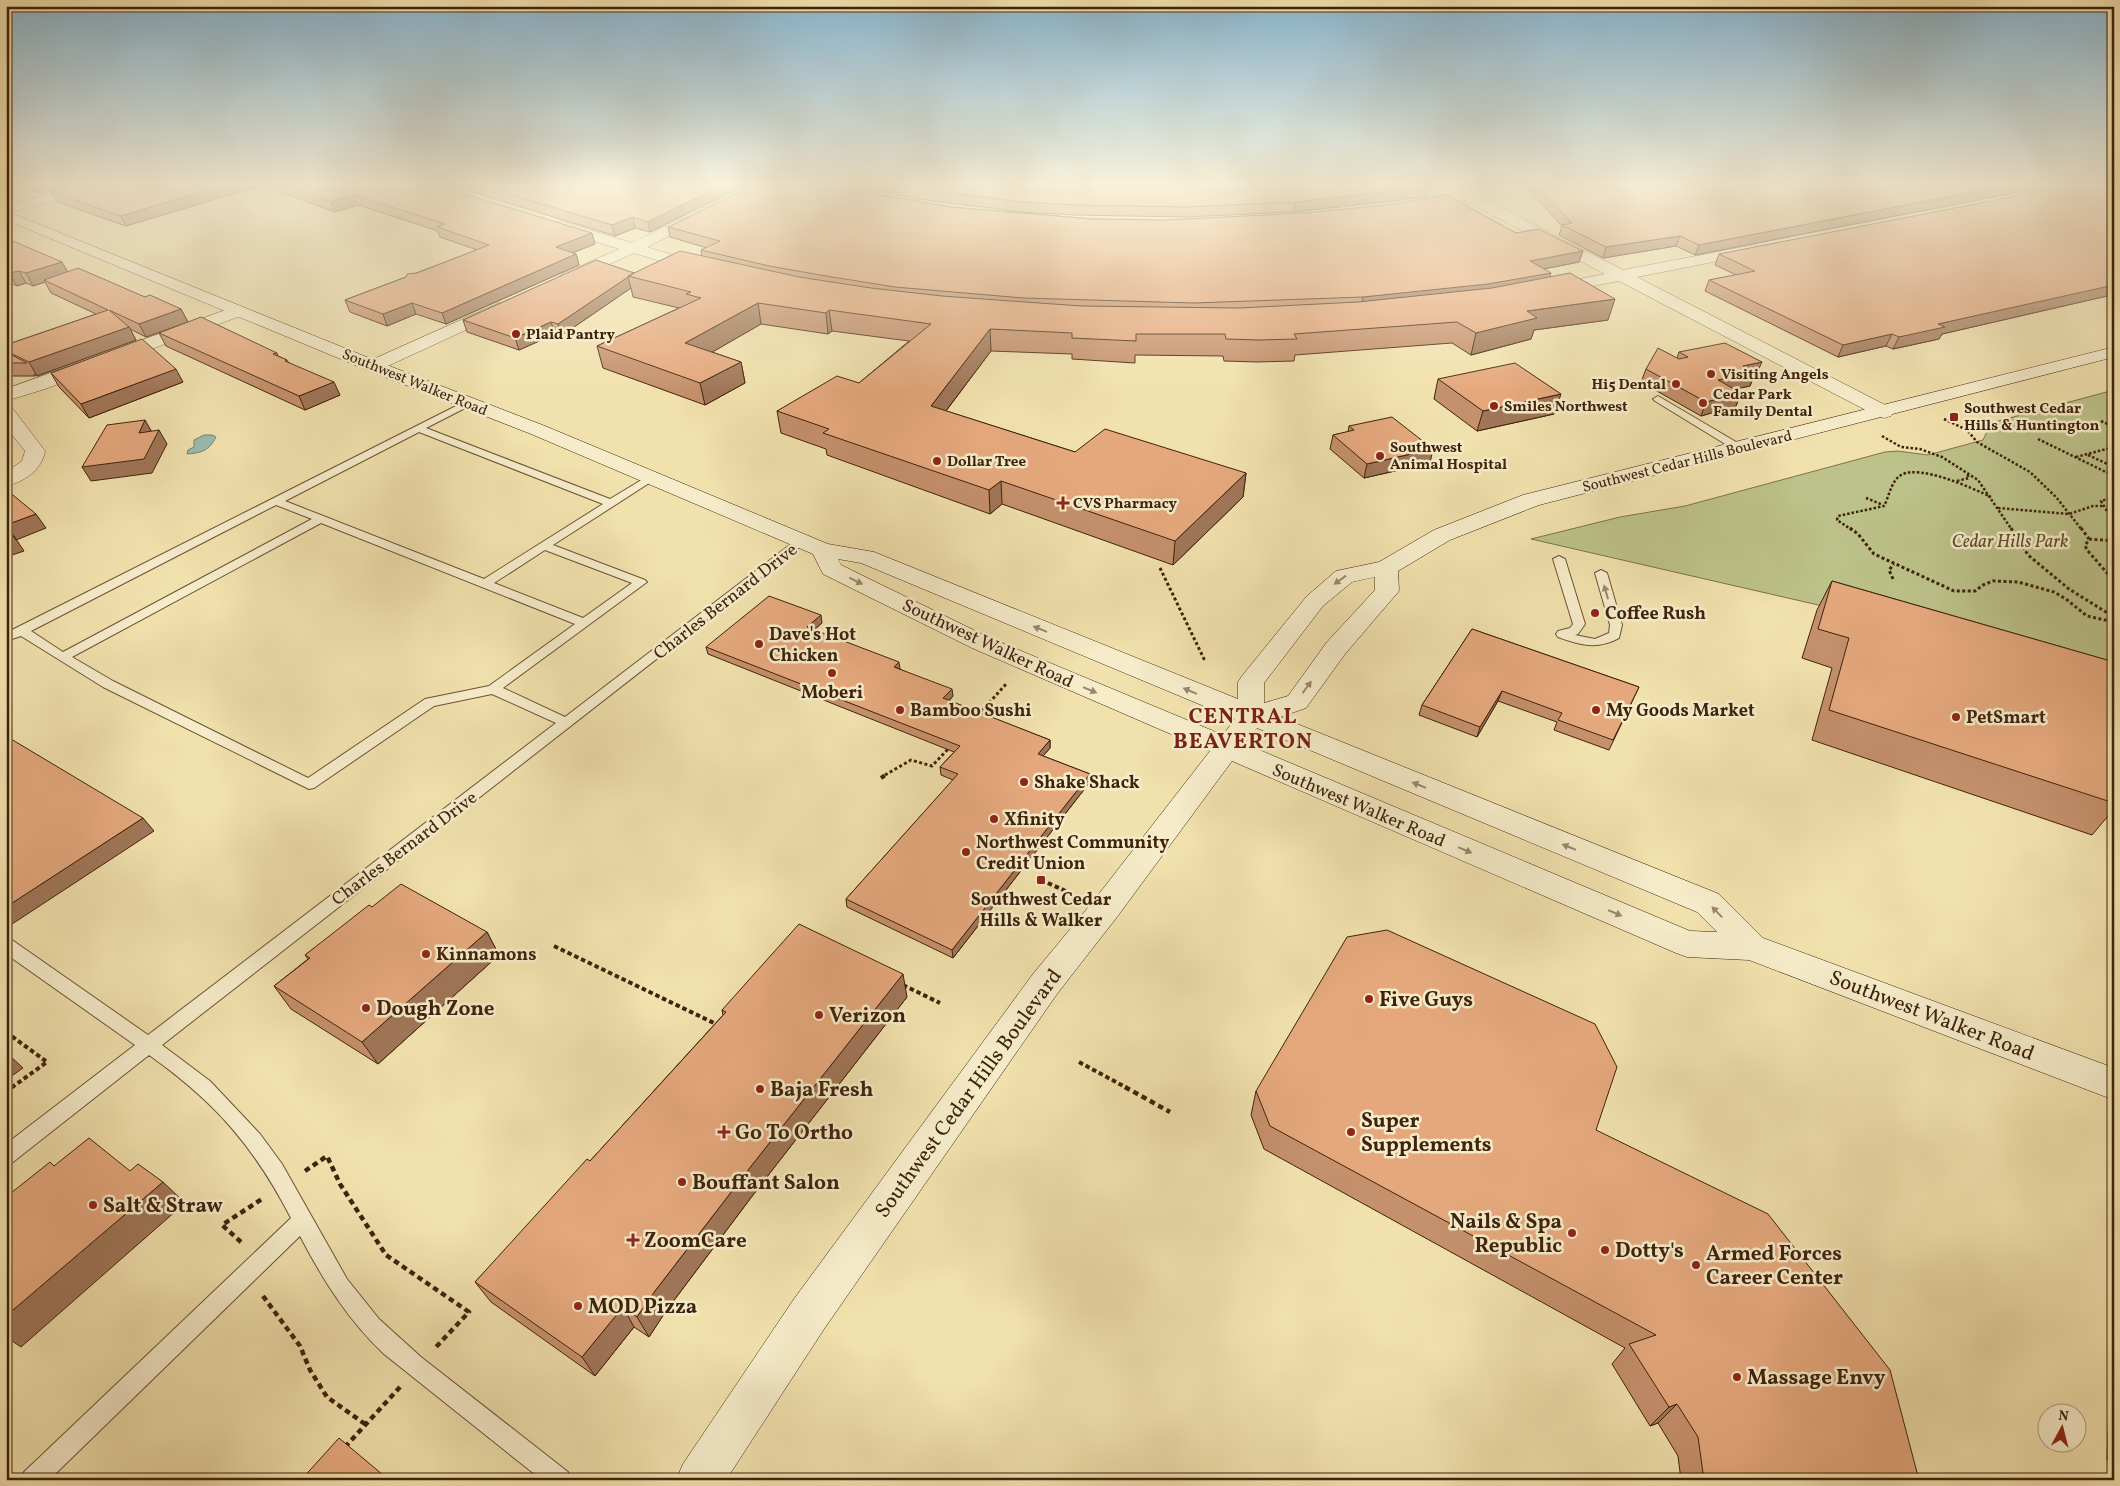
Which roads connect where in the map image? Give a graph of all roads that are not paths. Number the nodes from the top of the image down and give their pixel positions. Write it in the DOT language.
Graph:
graph roads {
  1 [pos="98,253"];
  2 [pos="621,253"];
  3 [pos="652,253"];
  4 [pos="1578,253"];
  5 [pos="1738,253"];
  6 [pos="720,273"];
  7 [pos="1621,276"];
  8 [pos="554,283"];
  9 [pos="1535,292"];
  10 [pos="510,303"];
  11 [pos="237,311"];
  12 [pos="2114,352"];
  13 [pos="373,366"];
  14 [pos="6,395"];
  15 [pos="1658,399"];
  16 [pos="468,403"];
  17 [pos="1884,412"];
  18 [pos="6,413"];
  19 [pos="417,428"];
  20 [pos="1739,448"];
  21 [pos="14,476"];
  22 [pos="652,478"];
  23 [pos="275,501"];
  24 [pos="611,503"];
  25 [pos="321,519"];
  26 [pos="813,545"];
  27 [pos="544,546"];
  28 [pos="1559,560"];
  29 [pos="1386,568"];
  30 [pos="1601,573"];
  31 [pos="485,584"];
  32 [pos="584,623"];
  33 [pos="22,631"];
  34 [pos="6,637"];
  35 [pos="63,657"];
  36 [pos="493,689"];
  37 [pos="1251,716"];
  38 [pos="567,723"];
  39 [pos="1227,749"];
  40 [pos="6,945"];
  41 [pos="1751,947"];
  42 [pos="150,1044"];
  43 [pos="2114,1084"];
  44 [pos="6,1156"];
  45 [pos="301,1221"];
  46 [pos="32,1480"];
  47 [pos="560,1480"];
  48 [pos="699,1480"];
  1 -- 11 [label="main road, Southwest Walker Road"];
  2 -- 8 [label="main road"];
  3 -- 6 [label="main road"];
  4 -- 7 [label="main road"];
  5 -- 7 [label="main road"];
  7 -- 9 [label="main road"];
  7 -- 17 [label="main road"];
  10 -- 13 [label="main road"];
  11 -- 13 [label="main road, Southwest Walker Road"];
  11 -- 14 [label="main road"];
  12 -- 17 [label="main road, Southwest Cedar Hills Boulevard"];
  13 -- 16 [label="main road, Southwest Walker Road"];
  15 -- 20 [label="lane"];
  16 -- 19 [label="lane"];
  16 -- 22 [label="main road, Southwest Walker Road"];
  17 -- 20 [label="main road, Southwest Cedar Hills Boulevard"];
  18 -- 21 [label="main road"];
  19 -- 23 [label="lane"];
  19 -- 24 [label="lane"];
  20 -- 29 [label="main road, Southwest Cedar Hills Boulevard"];
  22 -- 24 [label="lane"];
  22 -- 26 [label="main road, Southwest Walker Road"];
  23 -- 25 [label="lane"];
  23 -- 33 [label="lane"];
  24 -- 27 [label="lane"];
  25 -- 31 [label="lane"];
  25 -- 35 [label="lane"];
  37 -- 26 [label="main road, Southwest Walker Road, one-way"];
  26 -- 38 [label="lane, Charles Bernard Drive"];
  26 -- 39 [label="main road, Southwest Walker Road, one-way"];
  27 -- 31 [label="lane"];
  27 -- 32 [label="lane"];
  28 -- 30 [label="lane, one-way"];
  37 -- 29 [label="main road, one-way"];
  29 -- 37 [label="main road, Southwest Cedar Hills Boulevard, one-way"];
  31 -- 32 [label="lane"];
  32 -- 36 [label="lane"];
  33 -- 34 [label="lane"];
  33 -- 35 [label="lane"];
  35 -- 36 [label="lane"];
  36 -- 38 [label="lane"];
  37 -- 39 [label="main road, Southwest Cedar Hills Boulevard"];
  41 -- 37 [label="main road, Southwest Walker Road, one-way"];
  38 -- 42 [label="lane, Charles Bernard Drive"];
  39 -- 41 [label="main road, Southwest Walker Road, one-way"];
  39 -- 48 [label="main road, Southwest Cedar Hills Boulevard"];
  40 -- 42 [label="lane"];
  41 -- 43 [label="main road, Southwest Walker Road"];
  42 -- 44 [label="lane, Charles Bernard Drive"];
  42 -- 45 [label="lane"];
  45 -- 46 [label="lane"];
  45 -- 47 [label="lane"];
}
